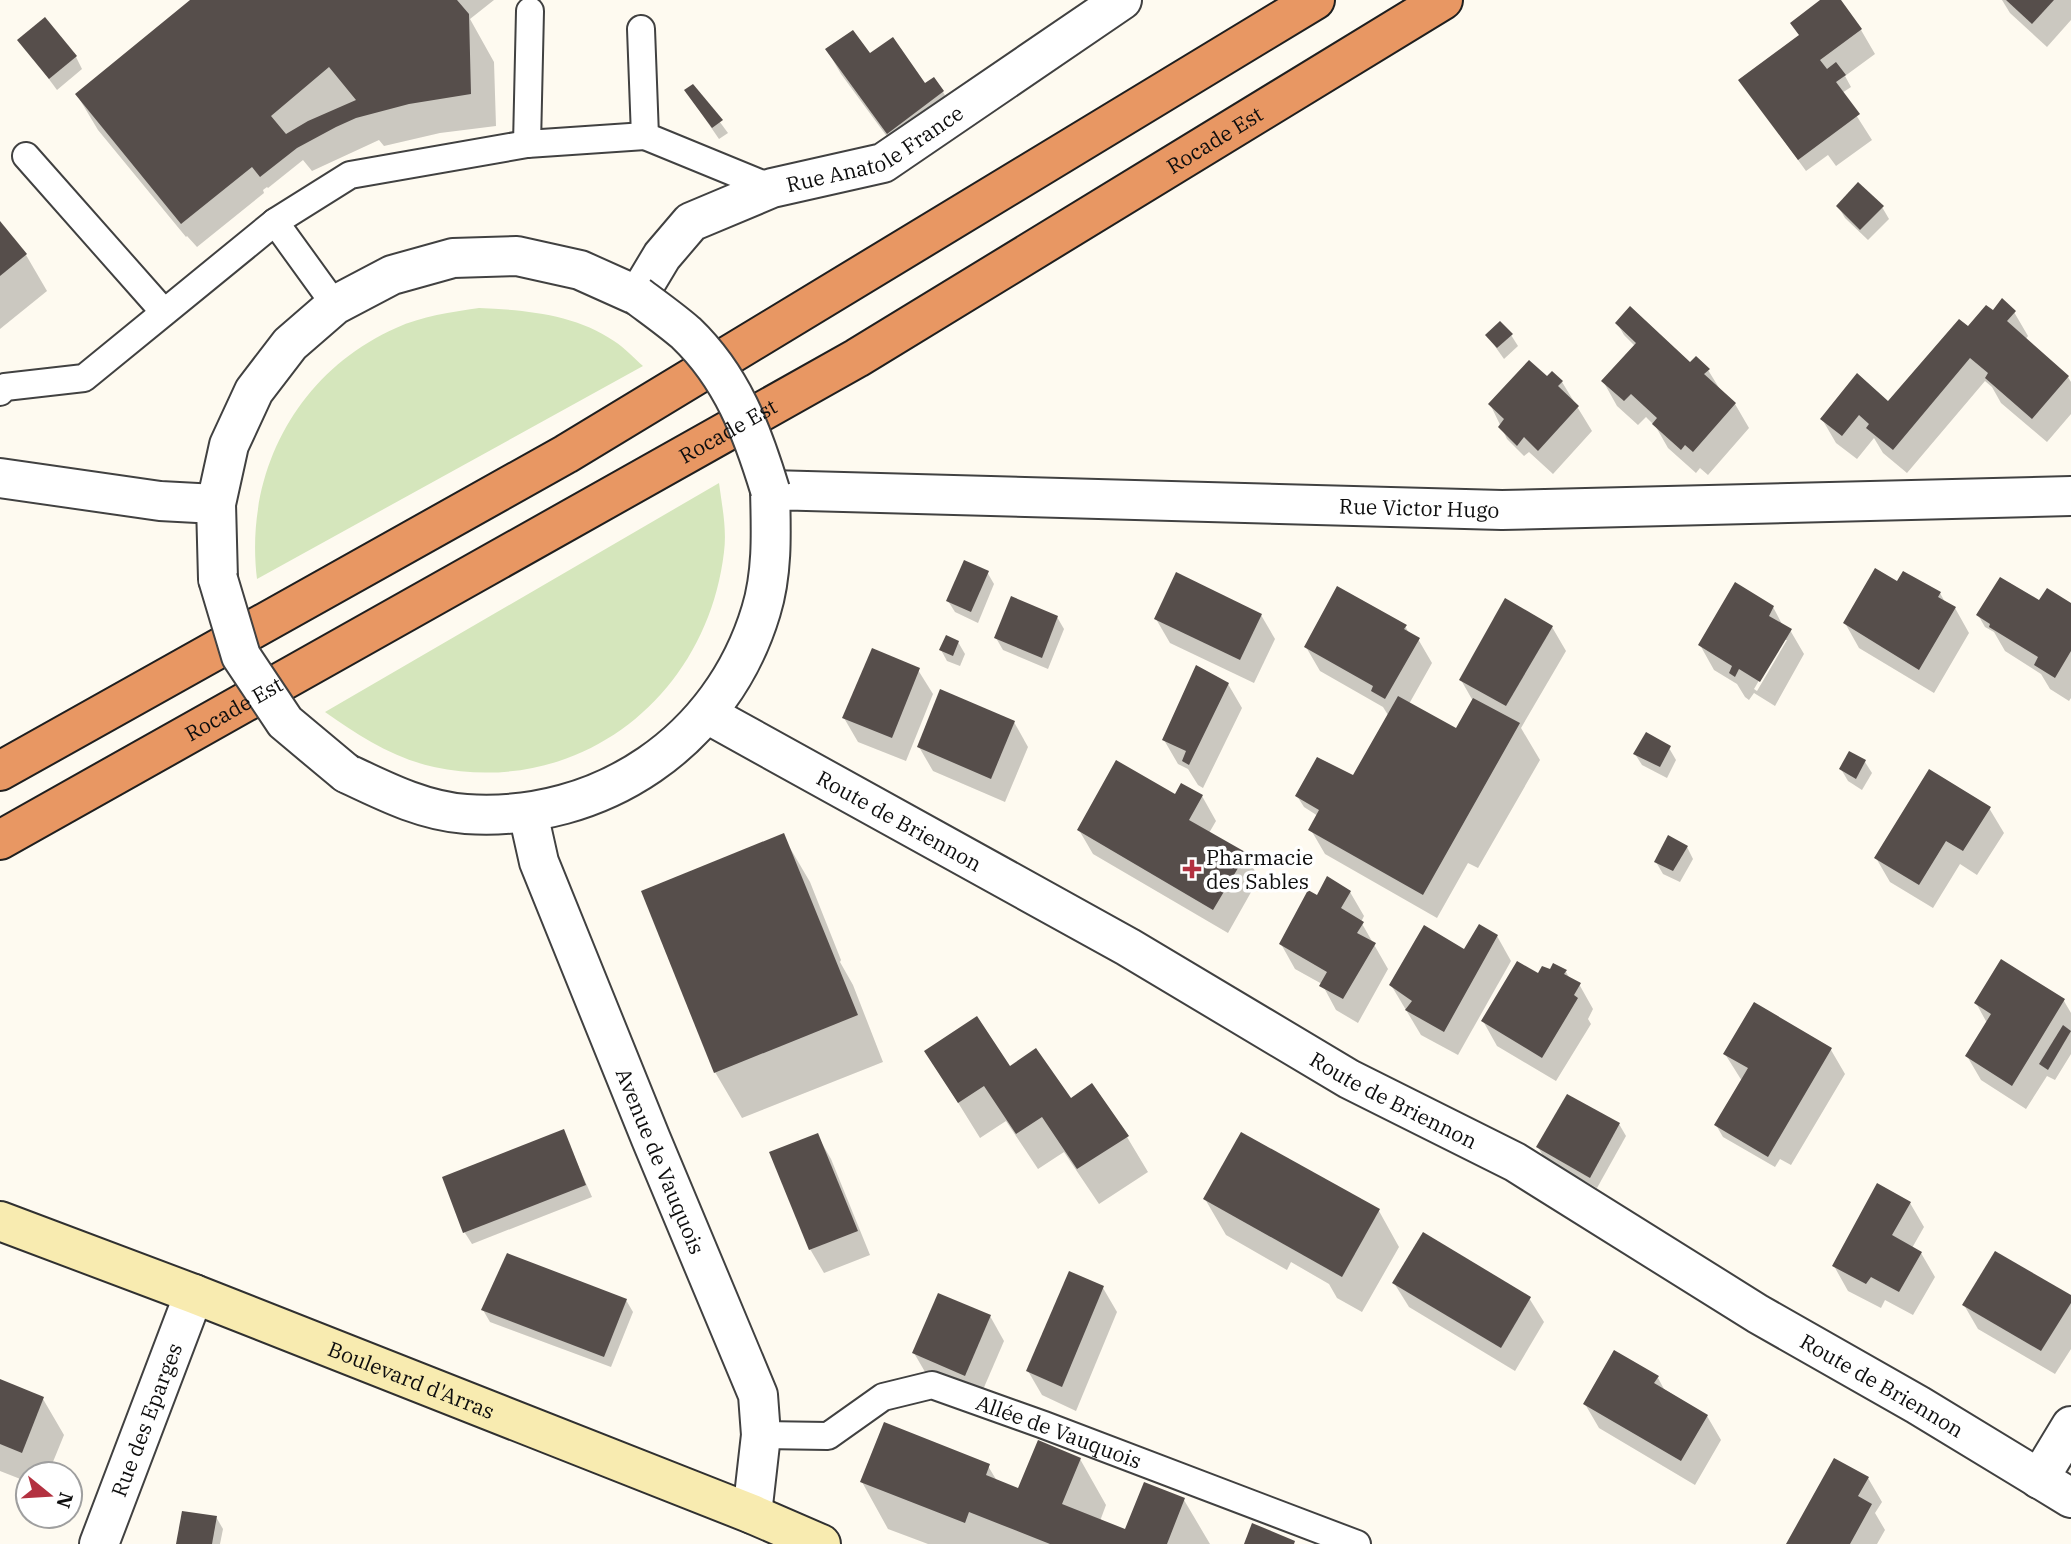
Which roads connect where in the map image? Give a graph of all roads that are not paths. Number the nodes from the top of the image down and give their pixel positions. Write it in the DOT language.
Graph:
graph roads {
  1 [pos="1122,0"];
  2 [pos="1315,0"];
  3 [pos="1443,0"];
  4 [pos="530,11"];
  5 [pos="641,29"];
  6 [pos="645,136"];
  7 [pos="527,144"];
  8 [pos="26,156"];
  9 [pos="772,188"];
  10 [pos="275,222"];
  11 [pos="638,296"];
  12 [pos="335,305"];
  13 [pos="164,312"];
  14 [pos="0,392"];
  15 [pos="0,478"];
  16 [pos="770,490"];
  17 [pos="2071,496"];
  18 [pos="216,504"];
  19 [pos="707,714"];
  20 [pos="0,771"];
  21 [pos="528,813"];
  22 [pos="0,840"];
  23 [pos="0,1221"];
  24 [pos="194,1294"];
  25 [pos="2071,1426"];
  26 [pos="761,1435"];
  27 [pos="2039,1479"];
  28 [pos="2071,1498"];
  29 [pos="752,1514"];
  30 [pos="99,1544"];
  31 [pos="821,1544"];
  32 [pos="1357,1544"];
  1 -- 9 [label="street, Rue Anatole France"];
  2 -- 20 [label="highway"];
  3 -- 22 [label="highway, Rocade Est"];
  4 -- 7 [label="lane"];
  5 -- 6 [label="lane"];
  6 -- 7 [label="lane"];
  6 -- 9 [label="lane"];
  7 -- 10 [label="lane"];
  8 -- 13 [label="lane"];
  9 -- 11 [label="street, Rue Anatole France"];
  10 -- 12 [label="lane"];
  10 -- 13 [label="lane"];
  11 -- 12 [label="street"];
  11 -- 16 [label="street, bridge"];
  12 -- 18 [label="street"];
  13 -- 14 [label="lane"];
  15 -- 18 [label="street"];
  16 -- 17 [label="street, Rue Victor Hugo"];
  16 -- 19 [label="street"];
  18 -- 21 [label="street, bridge"];
  19 -- 21 [label="street"];
  19 -- 27 [label="street, Route de Briennon"];
  21 -- 26 [label="street, Avenue de Vauquois"];
  23 -- 24 [label="main road, Boulevard d'Arras"];
  24 -- 29 [label="main road, Boulevard d'Arras"];
  24 -- 30 [label="street, Rue des Eparges"];
  25 -- 27 [label="street"];
  26 -- 29 [label="street, Avenue de Vauquois"];
  26 -- 32 [label="lane, Allée de Vauquois"];
  27 -- 28 [label="street, Route de Briennon"];
  29 -- 31 [label="main road, Boulevard d'Arras"];
}
